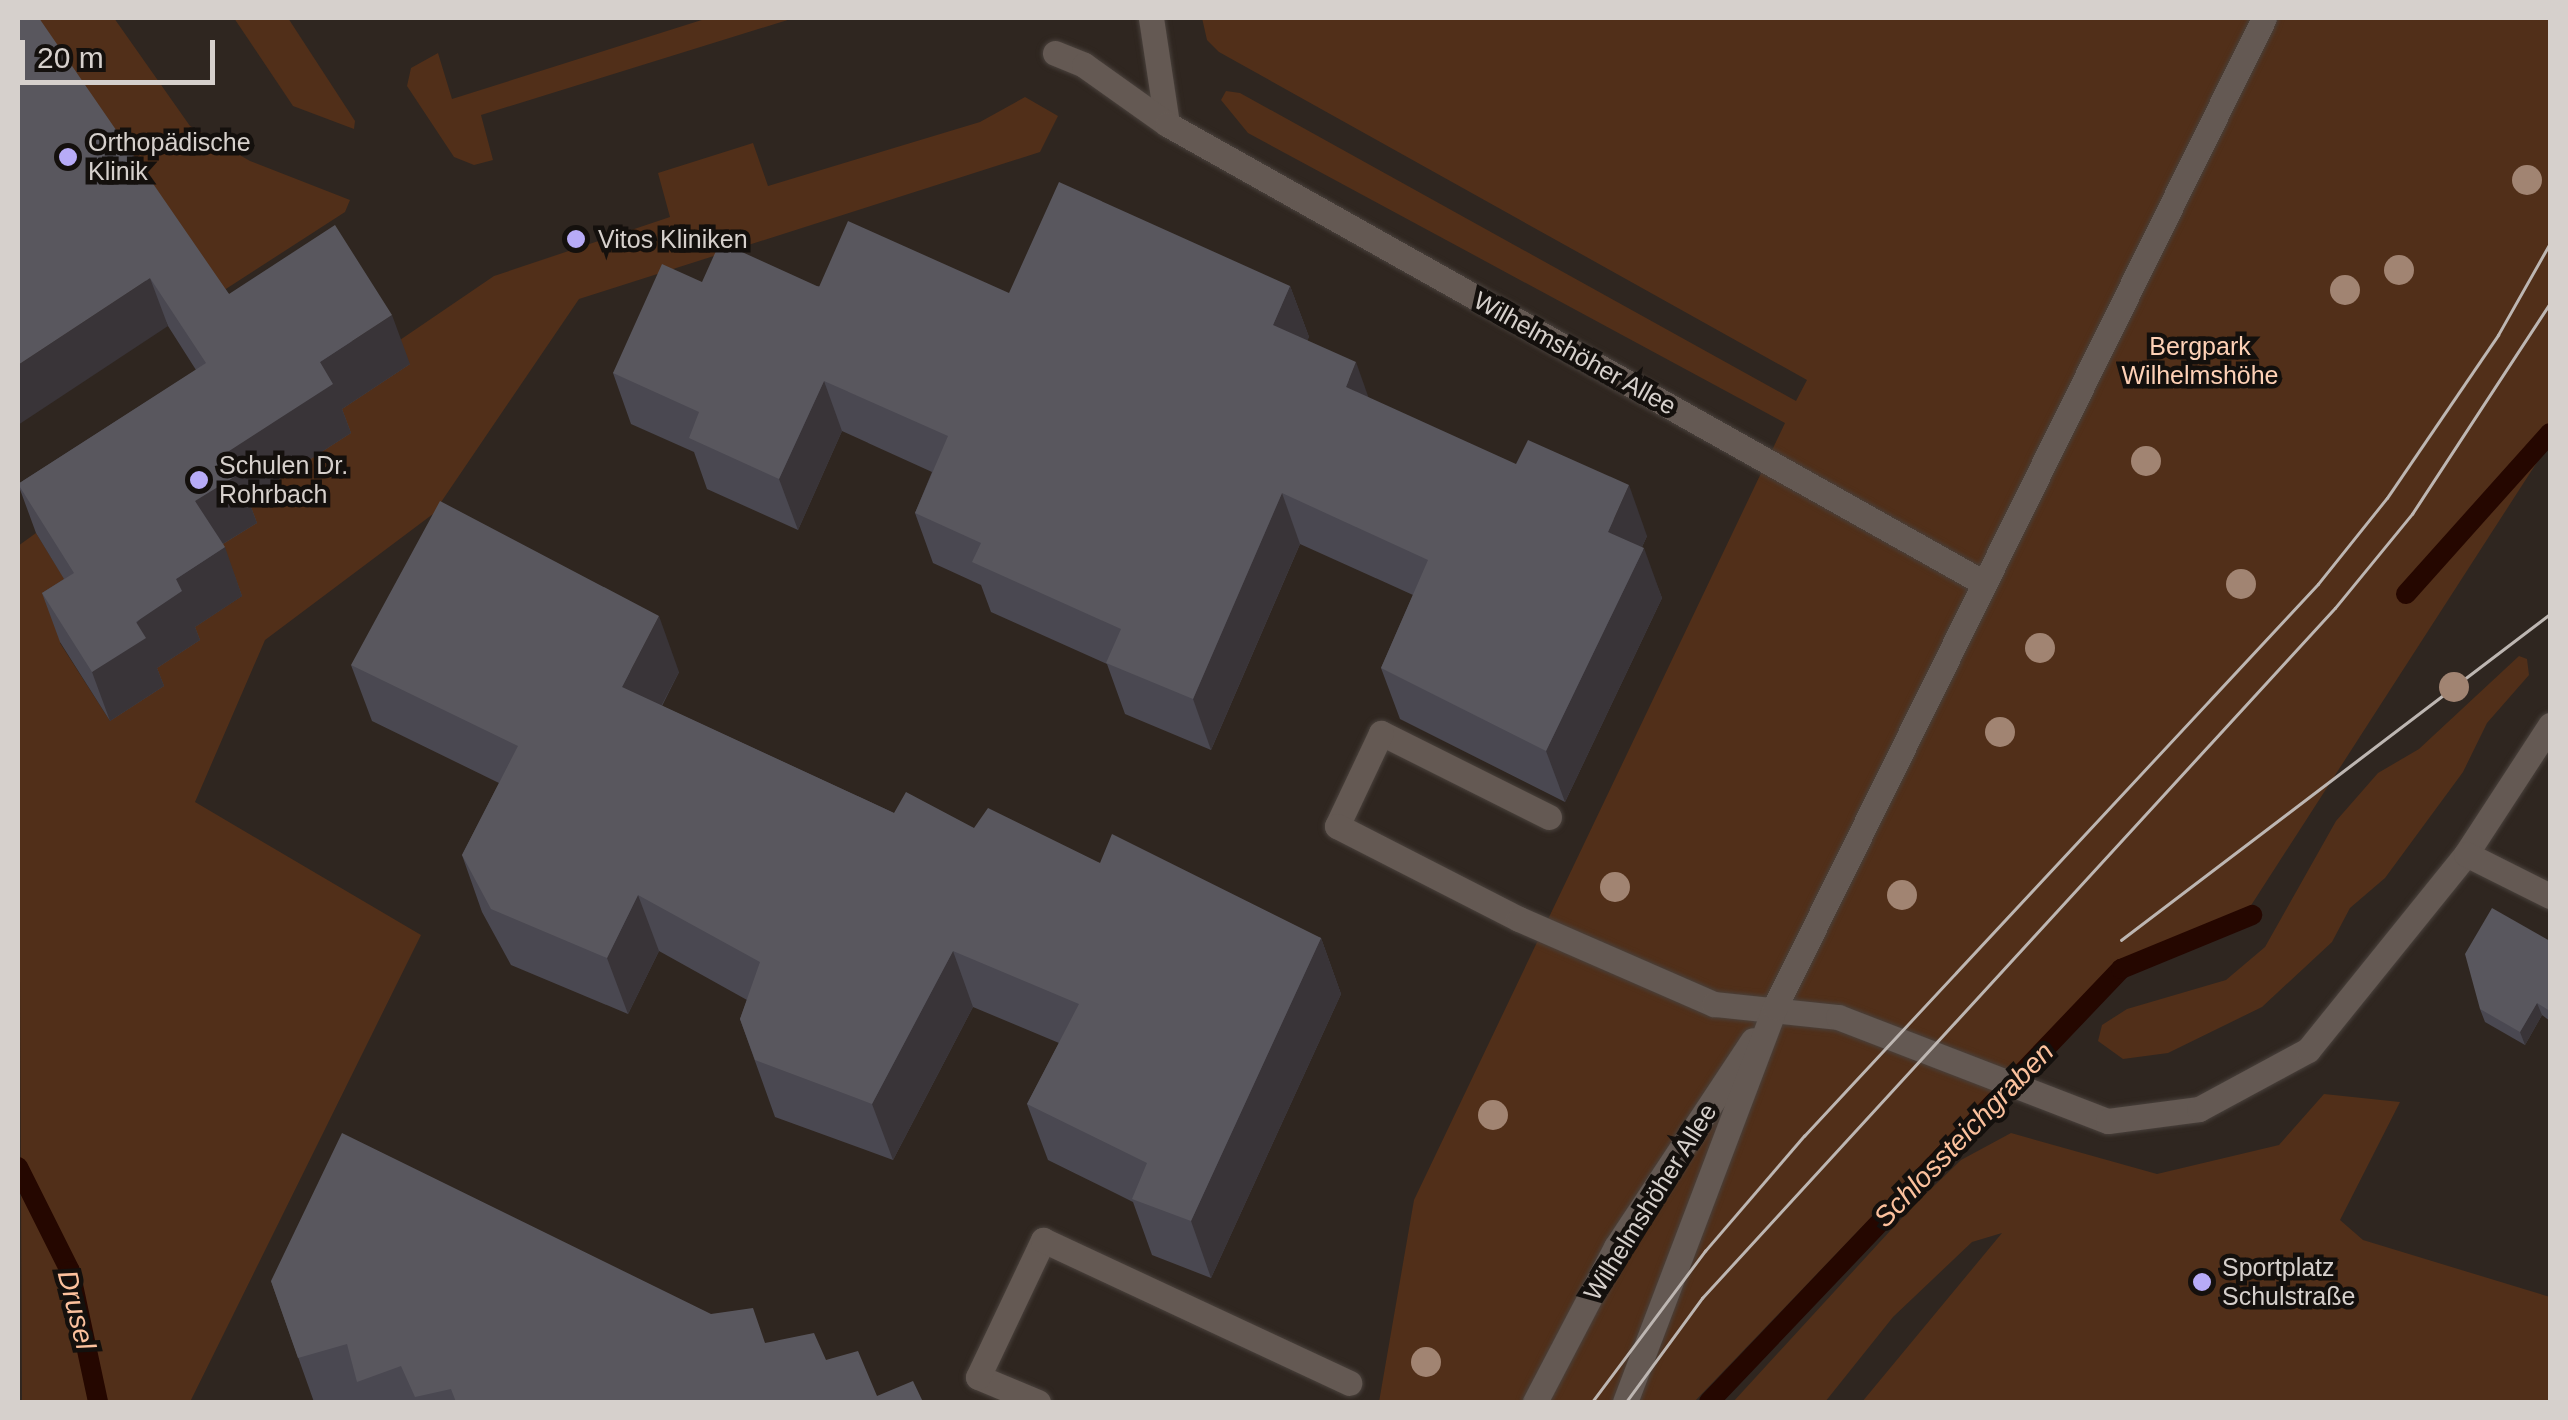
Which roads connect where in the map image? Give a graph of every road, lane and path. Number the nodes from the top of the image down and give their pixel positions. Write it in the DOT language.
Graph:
graph roads {
  1 [pos="1150,18"];
  2 [pos="2264,18"];
  3 [pos="1054,53"];
  4 [pos="1167,124"];
  5 [pos="1982,582"];
  6 [pos="2550,726"];
  7 [pos="1549,816"];
  8 [pos="2466,854"];
  9 [pos="2550,896"];
  10 [pos="1775,1007"];
  11 [pos="1648,1344"];
  12 [pos="1350,1383"];
  13 [pos="1038,1402"];
  14 [pos="1534,1402"];
  15 [pos="1610,1402"];
  16 [pos="1624,1402"];
  1 -- 4 [label="main road"];
  2 -- 5 [label="main road, Wilhelmshöher Allee"];
  3 -- 4 [label="main road, Wilhelmshöher Allee"];
  4 -- 5 [label="main road, Wilhelmshöher Allee"];
  5 -- 10 [label="main road, Wilhelmshöher Allee"];
  6 -- 8 [label="main road"];
  7 -- 10 [label="main road"];
  8 -- 9 [label="main road"];
  8 -- 10 [label="main road"];
  10 -- 11 [label="main road, Wilhelmshöher Allee"];
  10 -- 14 [label="main road, Wilhelmshöher Allee"];
  11 -- 15 [label="main road"];
  11 -- 16 [label="main road, Wilhelmshöher Allee"];
  12 -- 13 [label="main road"];
}
